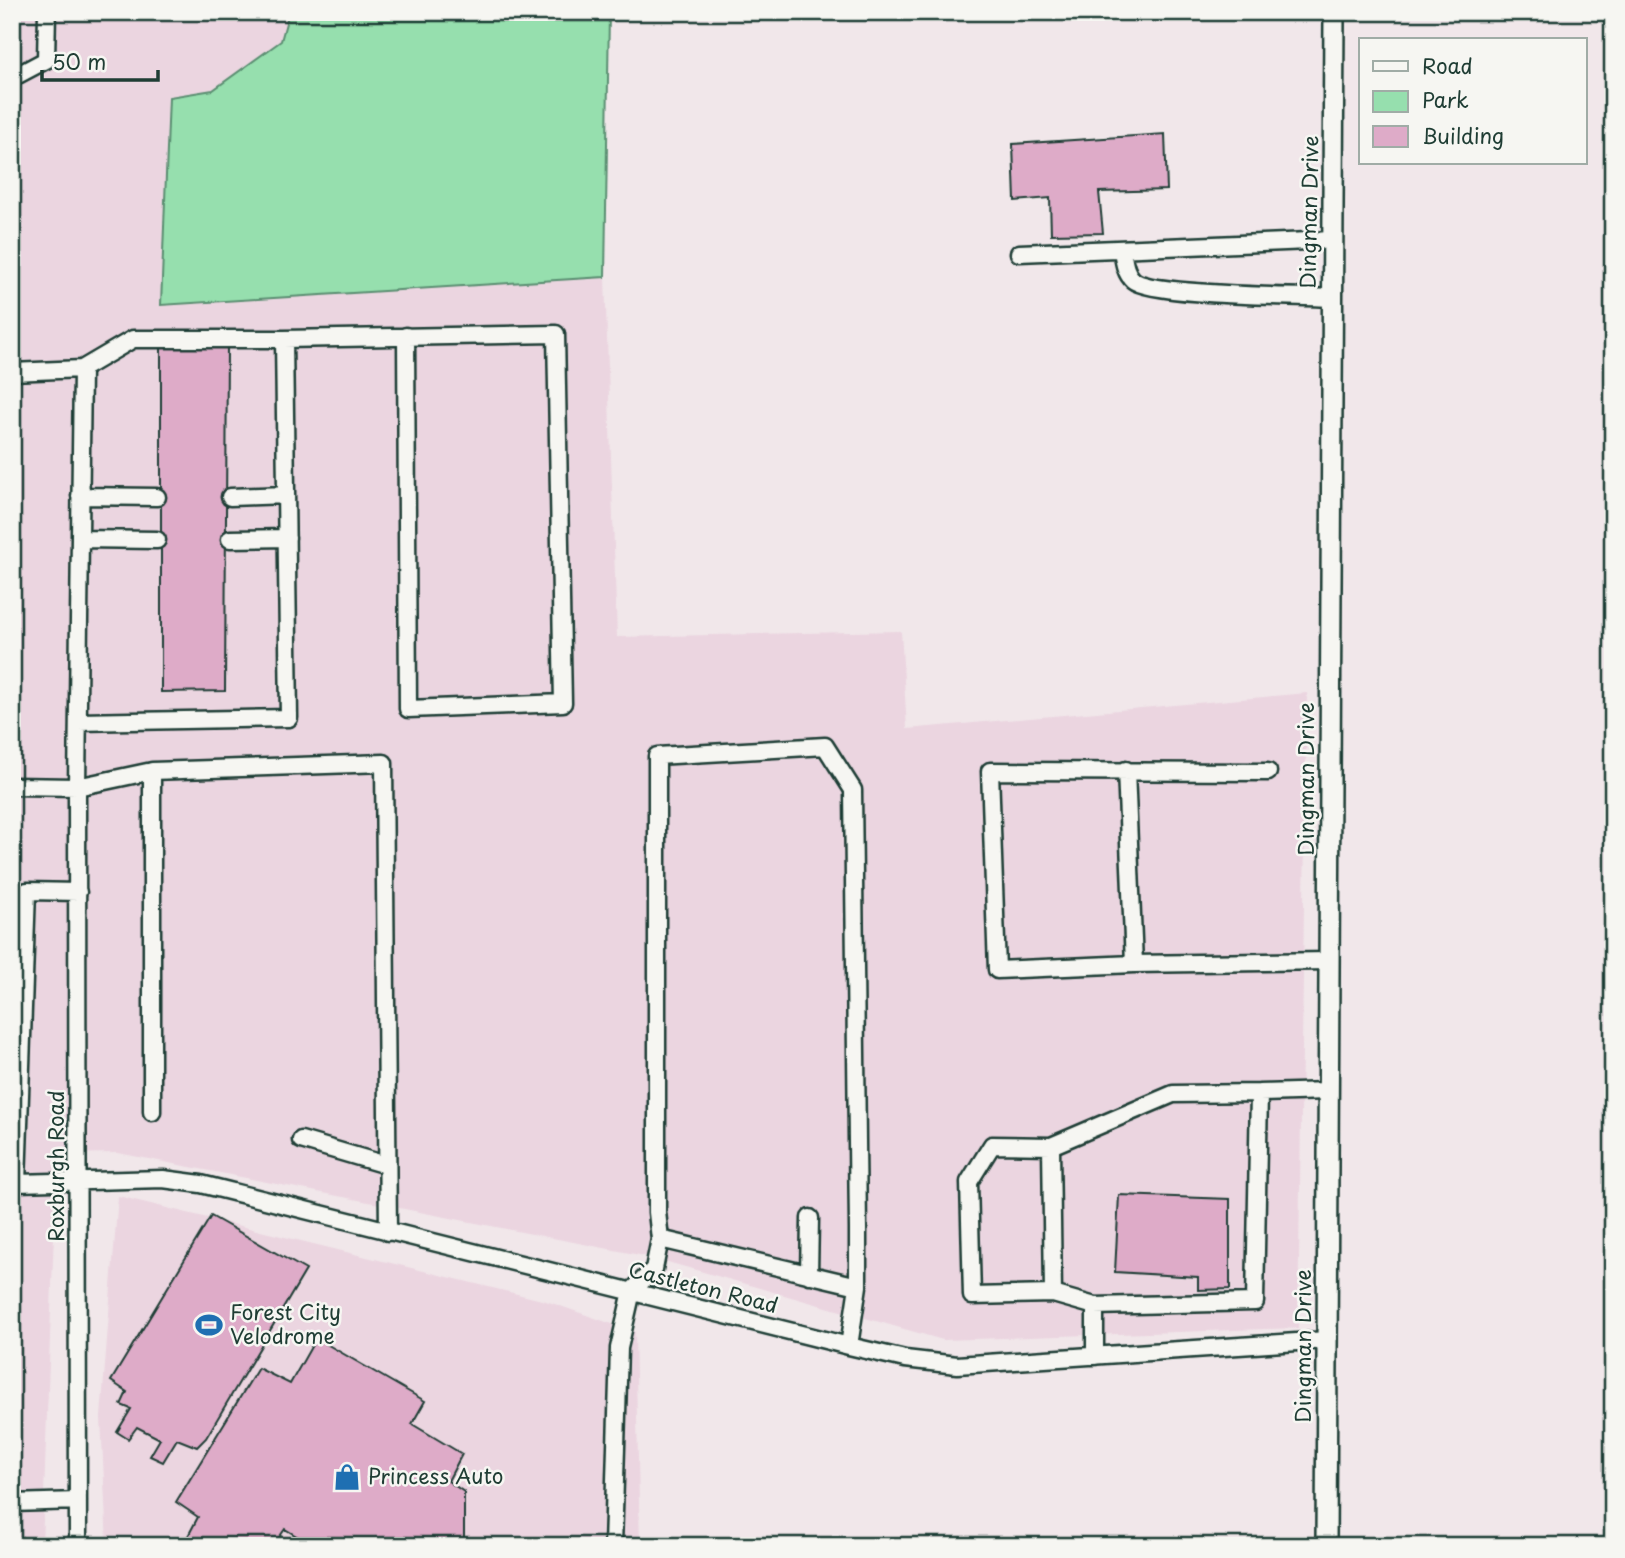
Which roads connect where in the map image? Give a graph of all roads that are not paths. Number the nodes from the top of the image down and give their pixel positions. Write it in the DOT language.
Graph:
graph roads {
  1 [pos="47,12"];
  2 [pos="1334,12"];
  3 [pos="12,78"];
  4 [pos="1333,240"];
  5 [pos="1122,250"];
  6 [pos="1018,253"];
  7 [pos="1332,298"];
  8 [pos="407,336"];
  9 [pos="284,339"];
  10 [pos="82,369"];
  11 [pos="12,372"];
  12 [pos="286,495"];
  13 [pos="80,496"];
  14 [pos="157,497"];
  15 [pos="230,497"];
  16 [pos="286,538"];
  17 [pos="80,539"];
  18 [pos="230,539"];
  19 [pos="156,540"];
  20 [pos="78,722"];
  21 [pos="1126,770"];
  22 [pos="152,771"];
  23 [pos="1268,772"];
  24 [pos="12,786"];
  25 [pos="77,787"];
  26 [pos="78,892"];
  27 [pos="1329,961"];
  28 [pos="1134,964"];
  29 [pos="1328,1091"];
  30 [pos="1259,1093"];
  31 [pos="152,1112"];
  32 [pos="301,1140"];
  33 [pos="1051,1146"];
  34 [pos="386,1165"];
  35 [pos="78,1181"];
  36 [pos="15,1183"];
  37 [pos="810,1218"];
  38 [pos="388,1232"];
  39 [pos="660,1239"];
  40 [pos="809,1275"];
  41 [pos="858,1286"];
  42 [pos="632,1291"];
  43 [pos="1053,1294"];
  44 [pos="1095,1306"];
  45 [pos="1327,1340"];
  46 [pos="849,1346"];
  47 [pos="1095,1356"];
  48 [pos="78,1501"];
  49 [pos="12,1503"];
  50 [pos="78,1546"];
  51 [pos="613,1546"];
  52 [pos="1326,1546"];
  1 -- 3 [label="street"];
  2 -- 4 [label="main road, Dingman Drive"];
  4 -- 5 [label="street"];
  4 -- 7 [label="main road, Dingman Drive"];
  5 -- 6 [label="street"];
  5 -- 7 [label="street"];
  7 -- 27 [label="main road, Dingman Drive"];
  8 -- 8 [label="street"];
  8 -- 9 [label="street"];
  9 -- 10 [label="street"];
  9 -- 12 [label="street"];
  10 -- 11 [label="street"];
  10 -- 13 [label="street, Roxburgh Road"];
  12 -- 15 [label="street"];
  12 -- 16 [label="street"];
  13 -- 14 [label="street"];
  13 -- 17 [label="street, Roxburgh Road"];
  16 -- 18 [label="street"];
  16 -- 20 [label="street"];
  17 -- 19 [label="street"];
  17 -- 20 [label="street, Roxburgh Road"];
  20 -- 25 [label="street, Roxburgh Road"];
  21 -- 23 [label="street"];
  21 -- 28 [label="street"];
  21 -- 28 [label="street"];
  22 -- 25 [label="street"];
  22 -- 31 [label="street"];
  22 -- 34 [label="street"];
  24 -- 25 [label="street"];
  25 -- 26 [label="street, Roxburgh Road"];
  26 -- 35 [label="street, Roxburgh Road"];
  26 -- 36 [label="street"];
  27 -- 28 [label="street"];
  27 -- 29 [label="main road, Dingman Drive"];
  29 -- 30 [label="street"];
  29 -- 45 [label="main road, Dingman Drive"];
  30 -- 33 [label="street"];
  30 -- 44 [label="street"];
  32 -- 34 [label="street"];
  33 -- 43 [label="street"];
  33 -- 43 [label="street"];
  34 -- 38 [label="street"];
  35 -- 36 [label="street, Castleton Road"];
  35 -- 38 [label="street, Castleton Road"];
  35 -- 48 [label="street, Roxburgh Road"];
  37 -- 40 [label="street"];
  38 -- 42 [label="street, Castleton Road"];
  39 -- 40 [label="street"];
  39 -- 41 [label="street"];
  39 -- 42 [label="street"];
  40 -- 41 [label="street"];
  41 -- 46 [label="street"];
  42 -- 46 [label="street, Castleton Road"];
  42 -- 51 [label="street"];
  43 -- 44 [label="street"];
  44 -- 47 [label="street"];
  45 -- 47 [label="street, Castleton Road"];
  45 -- 52 [label="main road, Dingman Drive"];
  46 -- 47 [label="street, Castleton Road"];
  48 -- 49 [label="street"];
  48 -- 50 [label="street, Roxburgh Road"];
}
